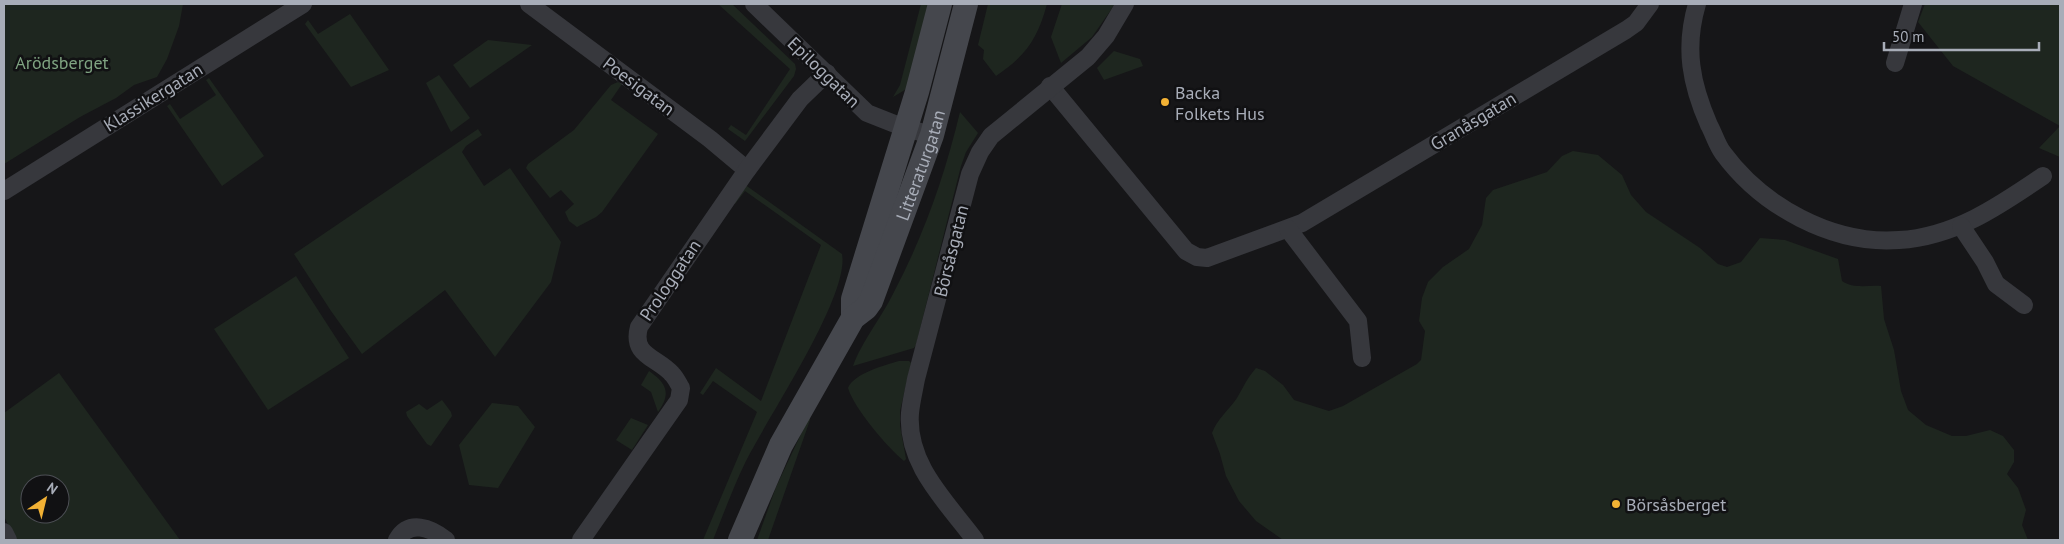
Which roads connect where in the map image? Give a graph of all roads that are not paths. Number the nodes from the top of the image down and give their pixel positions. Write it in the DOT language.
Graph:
graph roads {
  1 [pos="303,4"];
  2 [pos="529,4"];
  3 [pos="754,4"];
  4 [pos="940,4"];
  5 [pos="966,4"];
  6 [pos="1125,4"];
  7 [pos="1650,4"];
  8 [pos="1697,4"];
  9 [pos="1913,4"];
  10 [pos="1895,63"];
  11 [pos="827,74"];
  12 [pos="1050,86"];
  13 [pos="905,128"];
  14 [pos="932,135"];
  15 [pos="747,170"];
  16 [pos="2043,176"];
  17 [pos="4,191"];
  18 [pos="1961,226"];
  19 [pos="1288,229"];
  20 [pos="2024,305"];
  21 [pos="853,318"];
  22 [pos="1362,358"];
  23 [pos="4,532"];
  24 [pos="8,540"];
  25 [pos="397,540"];
  26 [pos="446,540"];
  27 [pos="581,540"];
  28 [pos="740,540"];
  29 [pos="974,540"];
  1 -- 17 [label="street, Klassikergatan"];
  2 -- 15 [label="street, Poesigatan"];
  3 -- 11 [label="street, Epiloggatan"];
  4 -- 13 [label="street, Litteraturgatan"];
  5 -- 14 [label="street, Litteraturgatan"];
  6 -- 12 [label="street, Börsåsgatan"];
  7 -- 19 [label="street, Granåsgatan"];
  8 -- 18 [label="street"];
  9 -- 10 [label="street"];
  11 -- 13 [label="street, Epiloggatan"];
  11 -- 15 [label="street, Prologgatan"];
  12 -- 19 [label="street, Granåsgatan"];
  12 -- 29 [label="street, Börsåsgatan"];
  13 -- 14 [label="street, Epiloggatan"];
  13 -- 21 [label="street, Litteraturgatan"];
  14 -- 21 [label="street, Litteraturgatan"];
  15 -- 27 [label="street, Prologgatan"];
  16 -- 18 [label="street"];
  18 -- 20 [label="street"];
  19 -- 22 [label="street"];
  21 -- 28 [label="street, Litteraturgatan"];
  23 -- 24 [label="street"];
  25 -- 26 [label="street"];
}
